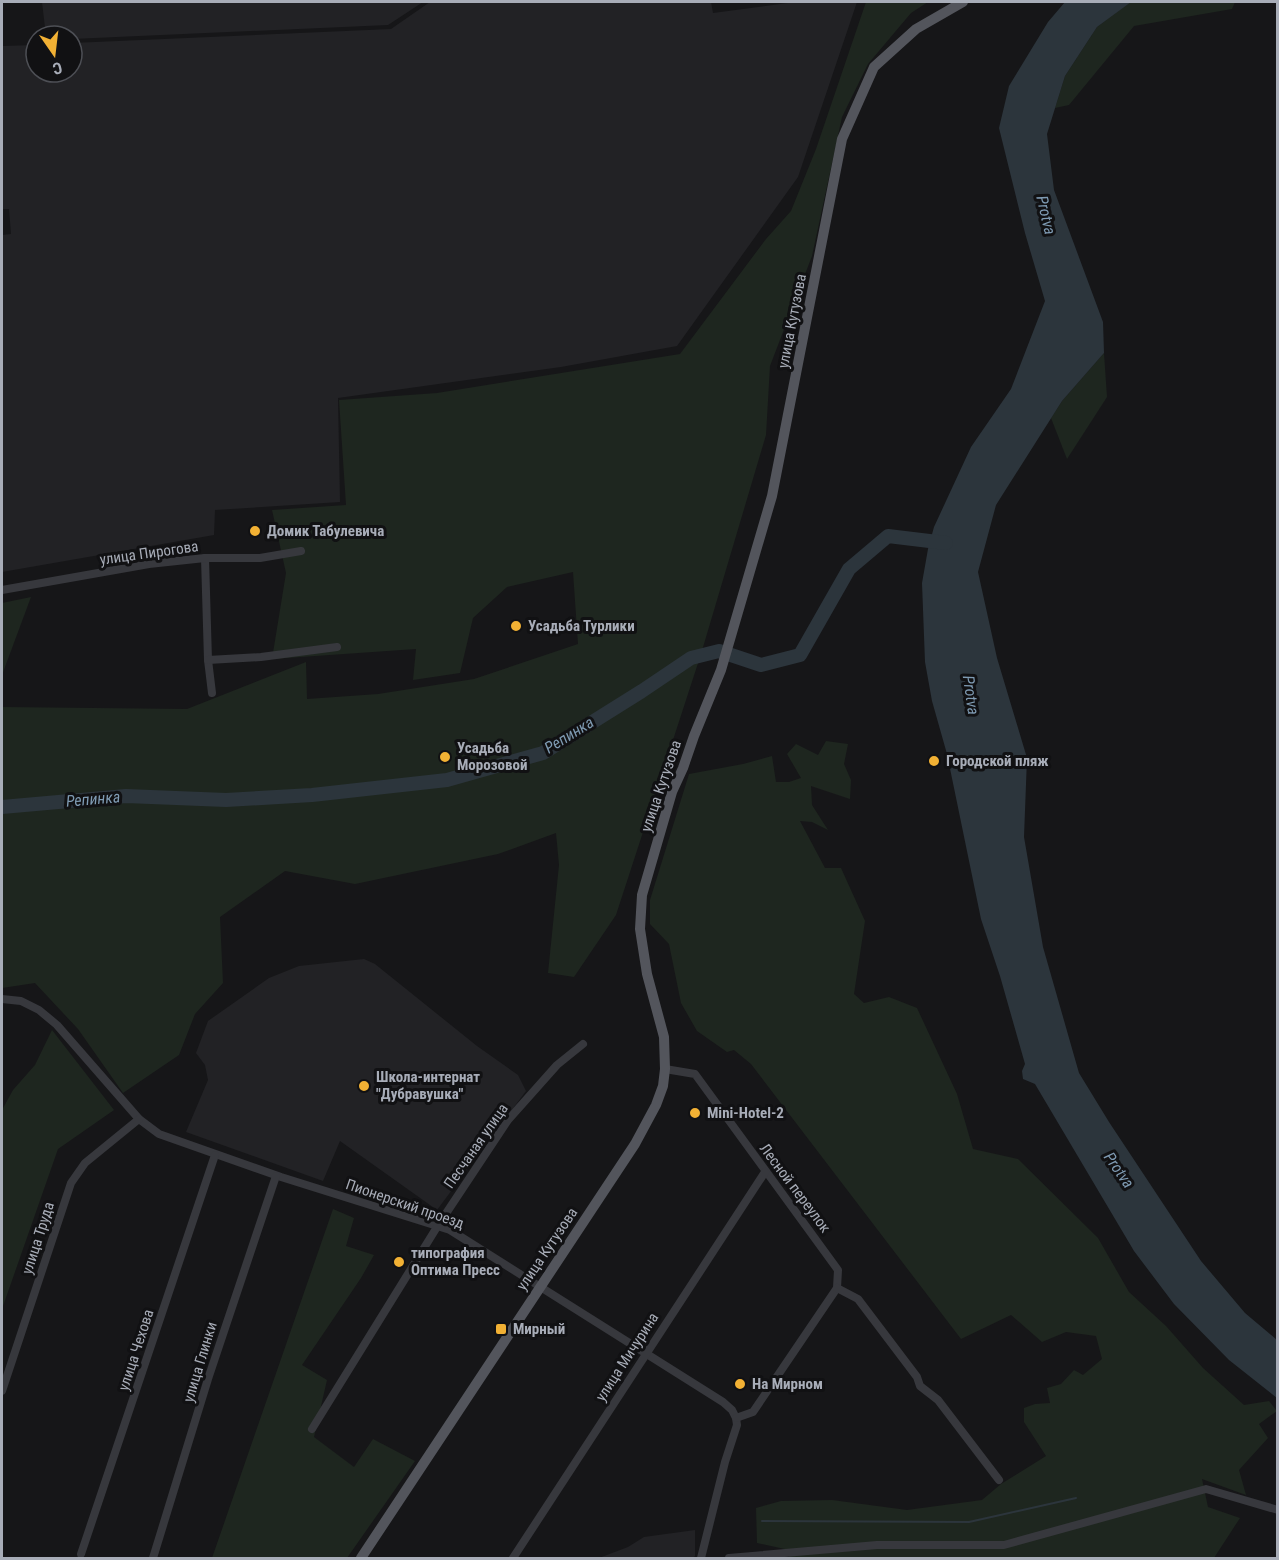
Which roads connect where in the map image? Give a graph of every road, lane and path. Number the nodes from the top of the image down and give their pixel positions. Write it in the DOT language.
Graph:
graph roads {
  1 [pos="963,2"];
  2 [pos="301,551"];
  3 [pos="205,558"];
  4 [pos="2,590"];
  5 [pos="337,647"];
  6 [pos="208,660"];
  7 [pos="212,693"];
  8 [pos="2,999"];
  9 [pos="584,1044"];
  10 [pos="665,1069"];
  11 [pos="139,1119"];
  12 [pos="215,1155"];
  13 [pos="765,1172"];
  14 [pos="276,1176"];
  15 [pos="437,1227"];
  16 [pos="540,1286"];
  17 [pos="837,1288"];
  18 [pos="646,1354"];
  19 [pos="2,1391"];
  20 [pos="736,1418"];
  21 [pos="312,1429"];
  22 [pos="999,1480"];
  23 [pos="1278,1510"];
  24 [pos="81,1554"];
  25 [pos="153,1558"];
  26 [pos="361,1558"];
  27 [pos="513,1558"];
  28 [pos="701,1558"];
  29 [pos="729,1558"];
  1 -- 10 [label="main road, улица Кутузова"];
  2 -- 3 [label="street, улица Пирогова"];
  3 -- 4 [label="street, улица Пирогова"];
  3 -- 6 [label="street"];
  5 -- 6 [label="street"];
  6 -- 7 [label="street"];
  8 -- 11 [label="street, Пионерский проезд"];
  9 -- 15 [label="street, Песчаная улица"];
  10 -- 13 [label="street, Лесной переулок"];
  10 -- 16 [label="main road, улица Кутузова"];
  11 -- 12 [label="street, Пионерский проезд"];
  11 -- 19 [label="street, улица Труда"];
  12 -- 14 [label="street, Пионерский проезд"];
  12 -- 24 [label="street, улица Чехова"];
  13 -- 17 [label="street, Лесной переулок"];
  13 -- 18 [label="street, улица Мичурина"];
  14 -- 15 [label="street, Пионерский проезд"];
  14 -- 25 [label="street, улица Глинки"];
  15 -- 16 [label="street, Пионерский проезд"];
  15 -- 21 [label="street, Песчаная улица"];
  16 -- 18 [label="street, Пионерский проезд"];
  16 -- 26 [label="main road, улица Кутузова"];
  17 -- 20 [label="street"];
  17 -- 22 [label="street"];
  18 -- 20 [label="street, Пионерский проезд"];
  18 -- 27 [label="street, улица Мичурина"];
  20 -- 28 [label="street"];
  23 -- 29 [label="street"];
}
